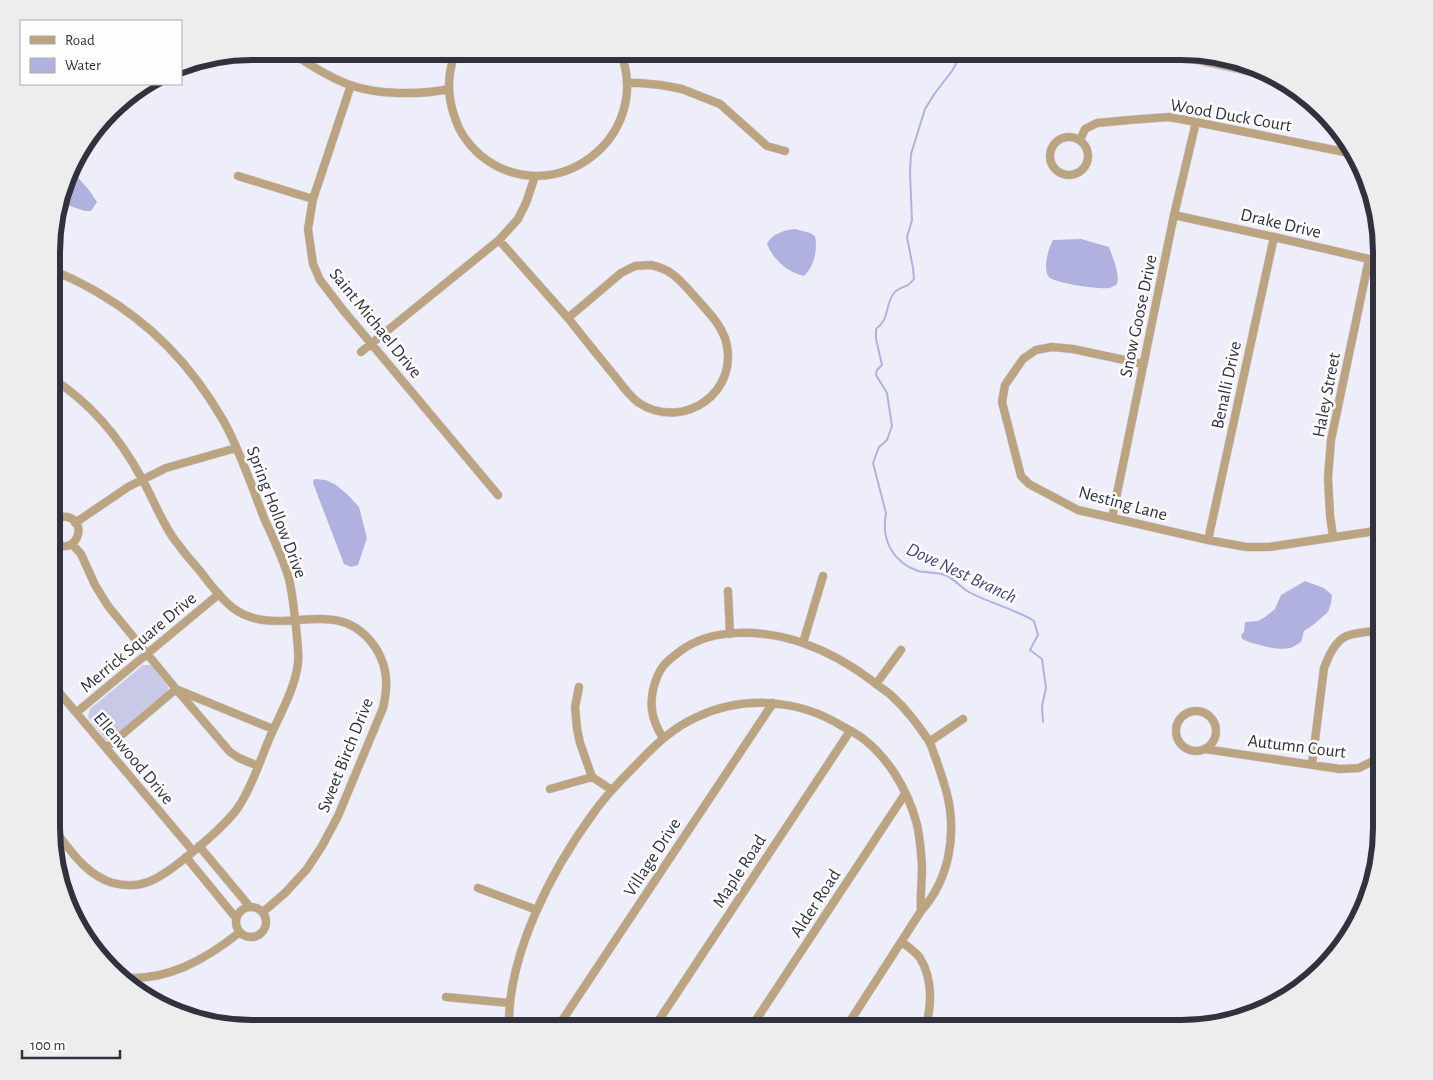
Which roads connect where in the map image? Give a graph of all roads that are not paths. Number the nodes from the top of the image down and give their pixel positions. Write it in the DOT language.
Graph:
graph roads {
  1 [pos="302,60"];
  2 [pos="453,60"];
  3 [pos="623,60"];
  4 [pos="627,83"];
  5 [pos="351,86"];
  6 [pos="449,89"];
  7 [pos="1196,122"];
  8 [pos="1080,140"];
  9 [pos="785,151"];
  10 [pos="1345,152"];
  11 [pos="238,176"];
  12 [pos="535,176"];
  13 [pos="313,199"];
  14 [pos="1174,215"];
  15 [pos="1274,237"];
  16 [pos="499,240"];
  17 [pos="1369,259"];
  18 [pos="1373,260"];
  19 [pos="60,274"];
  20 [pos="568,318"];
  21 [pos="371,343"];
  22 [pos="360,352"];
  23 [pos="1143,364"];
  24 [pos="60,383"];
  25 [pos="236,448"];
  26 [pos="143,479"];
  27 [pos="498,495"];
  28 [pos="60,517"];
  29 [pos="1112,518"];
  30 [pos="75,523"];
  31 [pos="1373,531"];
  32 [pos="1334,537"];
  33 [pos="1208,540"];
  34 [pos="72,544"];
  35 [pos="60,546"];
  36 [pos="823,576"];
  37 [pos="728,591"];
  38 [pos="219,594"];
  39 [pos="295,620"];
  40 [pos="1373,631"];
  41 [pos="730,634"];
  42 [pos="803,643"];
  43 [pos="901,650"];
  44 [pos="148,653"];
  45 [pos="876,684"];
  46 [pos="579,687"];
  47 [pos="176,689"];
  48 [pos="60,693"];
  49 [pos="773,702"];
  50 [pos="77,712"];
  51 [pos="963,720"];
  52 [pos="273,729"];
  53 [pos="850,731"];
  54 [pos="663,738"];
  55 [pos="930,742"];
  56 [pos="106,748"];
  57 [pos="1205,749"];
  58 [pos="1373,761"];
  59 [pos="1312,764"];
  60 [pos="258,766"];
  61 [pos="592,777"];
  62 [pos="550,789"];
  63 [pos="612,790"];
  64 [pos="905,794"];
  65 [pos="60,836"];
  66 [pos="196,848"];
  67 [pos="186,857"];
  68 [pos="478,888"];
  69 [pos="250,907"];
  70 [pos="537,910"];
  71 [pos="921,911"];
  72 [pos="263,912"];
  73 [pos="236,918"];
  74 [pos="240,932"];
  75 [pos="902,942"];
  76 [pos="131,976"];
  77 [pos="446,997"];
  78 [pos="509,1003"];
  79 [pos="509,1020"];
  80 [pos="562,1020"];
  81 [pos="658,1020"];
  82 [pos="755,1020"];
  83 [pos="851,1020"];
  84 [pos="928,1020"];
  1 -- 5 [label="street"];
  2 -- 6 [label="street"];
  3 -- 4 [label="street"];
  4 -- 9 [label="street"];
  4 -- 12 [label="street"];
  5 -- 6 [label="street"];
  5 -- 13 [label="street, Saint Michael Drive"];
  6 -- 12 [label="street"];
  7 -- 8 [label="street, Wood Duck Court"];
  7 -- 10 [label="street, Wood Duck Court"];
  7 -- 14 [label="street, Snow Goose Drive"];
  8 -- 8 [label="street"];
  11 -- 13 [label="street"];
  12 -- 16 [label="street"];
  13 -- 21 [label="street, Saint Michael Drive"];
  14 -- 15 [label="street, Drake Drive"];
  14 -- 23 [label="street, Snow Goose Drive"];
  15 -- 17 [label="street, Drake Drive"];
  15 -- 33 [label="street, Benalli Drive"];
  16 -- 20 [label="street"];
  16 -- 21 [label="street"];
  17 -- 18 [label="street, Drake Drive"];
  17 -- 32 [label="street, Haley Street"];
  19 -- 25 [label="street, Spring Hollow Drive"];
  20 -- 20 [label="street"];
  21 -- 22 [label="street"];
  21 -- 27 [label="street, Saint Michael Drive"];
  23 -- 29 [label="street, Snow Goose Drive"];
  23 -- 29 [label="street, Nesting Lane"];
  24 -- 26 [label="street, Sweet Birch Drive"];
  25 -- 26 [label="street"];
  25 -- 39 [label="street, Spring Hollow Drive"];
  26 -- 30 [label="street"];
  26 -- 38 [label="street, Sweet Birch Drive"];
  28 -- 30 [label="street"];
  29 -- 33 [label="street, Nesting Lane"];
  30 -- 34 [label="street"];
  31 -- 32 [label="street, Nesting Lane"];
  32 -- 33 [label="street, Nesting Lane"];
  34 -- 35 [label="street"];
  34 -- 44 [label="street"];
  36 -- 42 [label="street"];
  37 -- 41 [label="street"];
  38 -- 39 [label="street, Sweet Birch Drive"];
  38 -- 44 [label="street, Merrick Square Drive"];
  39 -- 52 [label="street, Spring Hollow Drive"];
  39 -- 72 [label="street, Sweet Birch Drive"];
  40 -- 59 [label="street"];
  41 -- 42 [label="street"];
  41 -- 54 [label="street"];
  42 -- 45 [label="street"];
  43 -- 45 [label="street"];
  44 -- 47 [label="street"];
  44 -- 50 [label="street, Merrick Square Drive"];
  45 -- 55 [label="street"];
  46 -- 61 [label="street"];
  47 -- 52 [label="street"];
  47 -- 56 [label="street"];
  47 -- 60 [label="street"];
  48 -- 50 [label="street, Ellenwood Drive"];
  49 -- 53 [label="street"];
  49 -- 54 [label="street"];
  49 -- 80 [label="street, Village Drive"];
  50 -- 56 [label="street, Ellenwood Drive"];
  51 -- 55 [label="street"];
  52 -- 60 [label="street, Spring Hollow Drive"];
  53 -- 64 [label="street"];
  53 -- 81 [label="street, Maple Road"];
  54 -- 63 [label="street"];
  55 -- 71 [label="street"];
  56 -- 66 [label="street, Ellenwood Drive"];
  57 -- 57 [label="street, Autumn Court"];
  57 -- 59 [label="street, Autumn Court"];
  58 -- 59 [label="street, Autumn Court"];
  60 -- 66 [label="street, Spring Hollow Drive"];
  61 -- 62 [label="street"];
  61 -- 63 [label="street"];
  63 -- 70 [label="street"];
  64 -- 71 [label="street"];
  64 -- 82 [label="street, Alder Road"];
  65 -- 67 [label="street, Spring Hollow Drive"];
  66 -- 67 [label="street, Spring Hollow Drive"];
  66 -- 69 [label="street, Ellenwood Drive"];
  67 -- 73 [label="street"];
  68 -- 70 [label="street"];
  69 -- 72 [label="street"];
  69 -- 73 [label="street"];
  70 -- 78 [label="street"];
  71 -- 75 [label="street"];
  72 -- 74 [label="street"];
  73 -- 74 [label="street"];
  74 -- 76 [label="street"];
  75 -- 83 [label="street"];
  75 -- 84 [label="street"];
  77 -- 78 [label="street"];
  78 -- 79 [label="street"];
}
